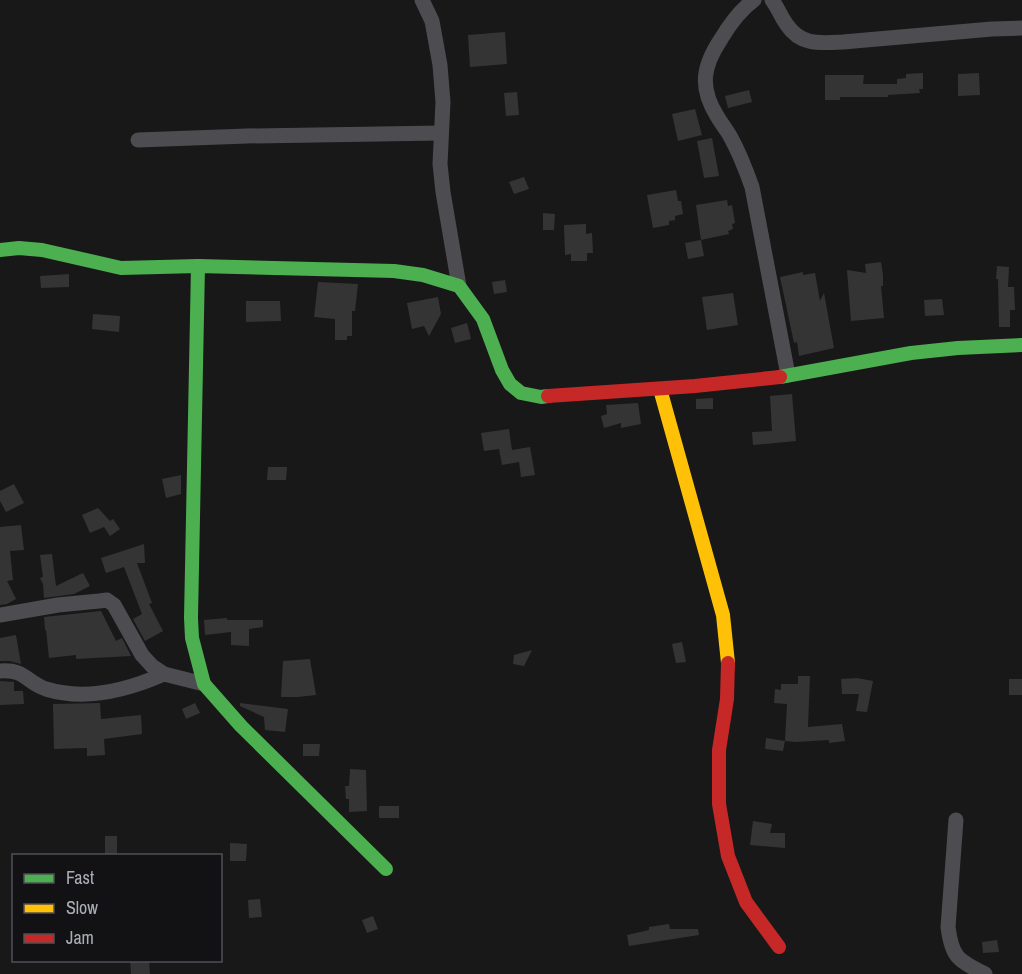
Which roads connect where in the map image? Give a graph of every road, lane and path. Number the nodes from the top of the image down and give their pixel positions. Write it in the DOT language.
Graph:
graph roads {
  1 [pos="422,0"];
  2 [pos="754,0"];
  3 [pos="772,0"];
  4 [pos="1022,28"];
  5 [pos="441,133"];
  6 [pos="138,140"];
  7 [pos="0,250"];
  8 [pos="198,266"];
  9 [pos="459,286"];
  10 [pos="1022,345"];
  11 [pos="788,375"];
  12 [pos="660,389"];
  13 [pos="0,615"];
  14 [pos="0,671"];
  15 [pos="164,674"];
  16 [pos="204,684"];
  17 [pos="956,820"];
  18 [pos="386,868"];
  19 [pos="779,947"];
  20 [pos="985,974"];
  1 -- 5 [label="street"];
  2 -- 11 [label="street"];
  3 -- 4 [label="street"];
  5 -- 6 [label="street"];
  5 -- 9 [label="street"];
  7 -- 8 [label="street"];
  8 -- 9 [label="street"];
  8 -- 16 [label="street"];
  9 -- 12 [label="street"];
  10 -- 11 [label="street"];
  11 -- 12 [label="street"];
  12 -- 19 [label="street"];
  13 -- 15 [label="street"];
  14 -- 15 [label="street"];
  15 -- 16 [label="street"];
  16 -- 18 [label="street"];
  17 -- 20 [label="street"];
}
